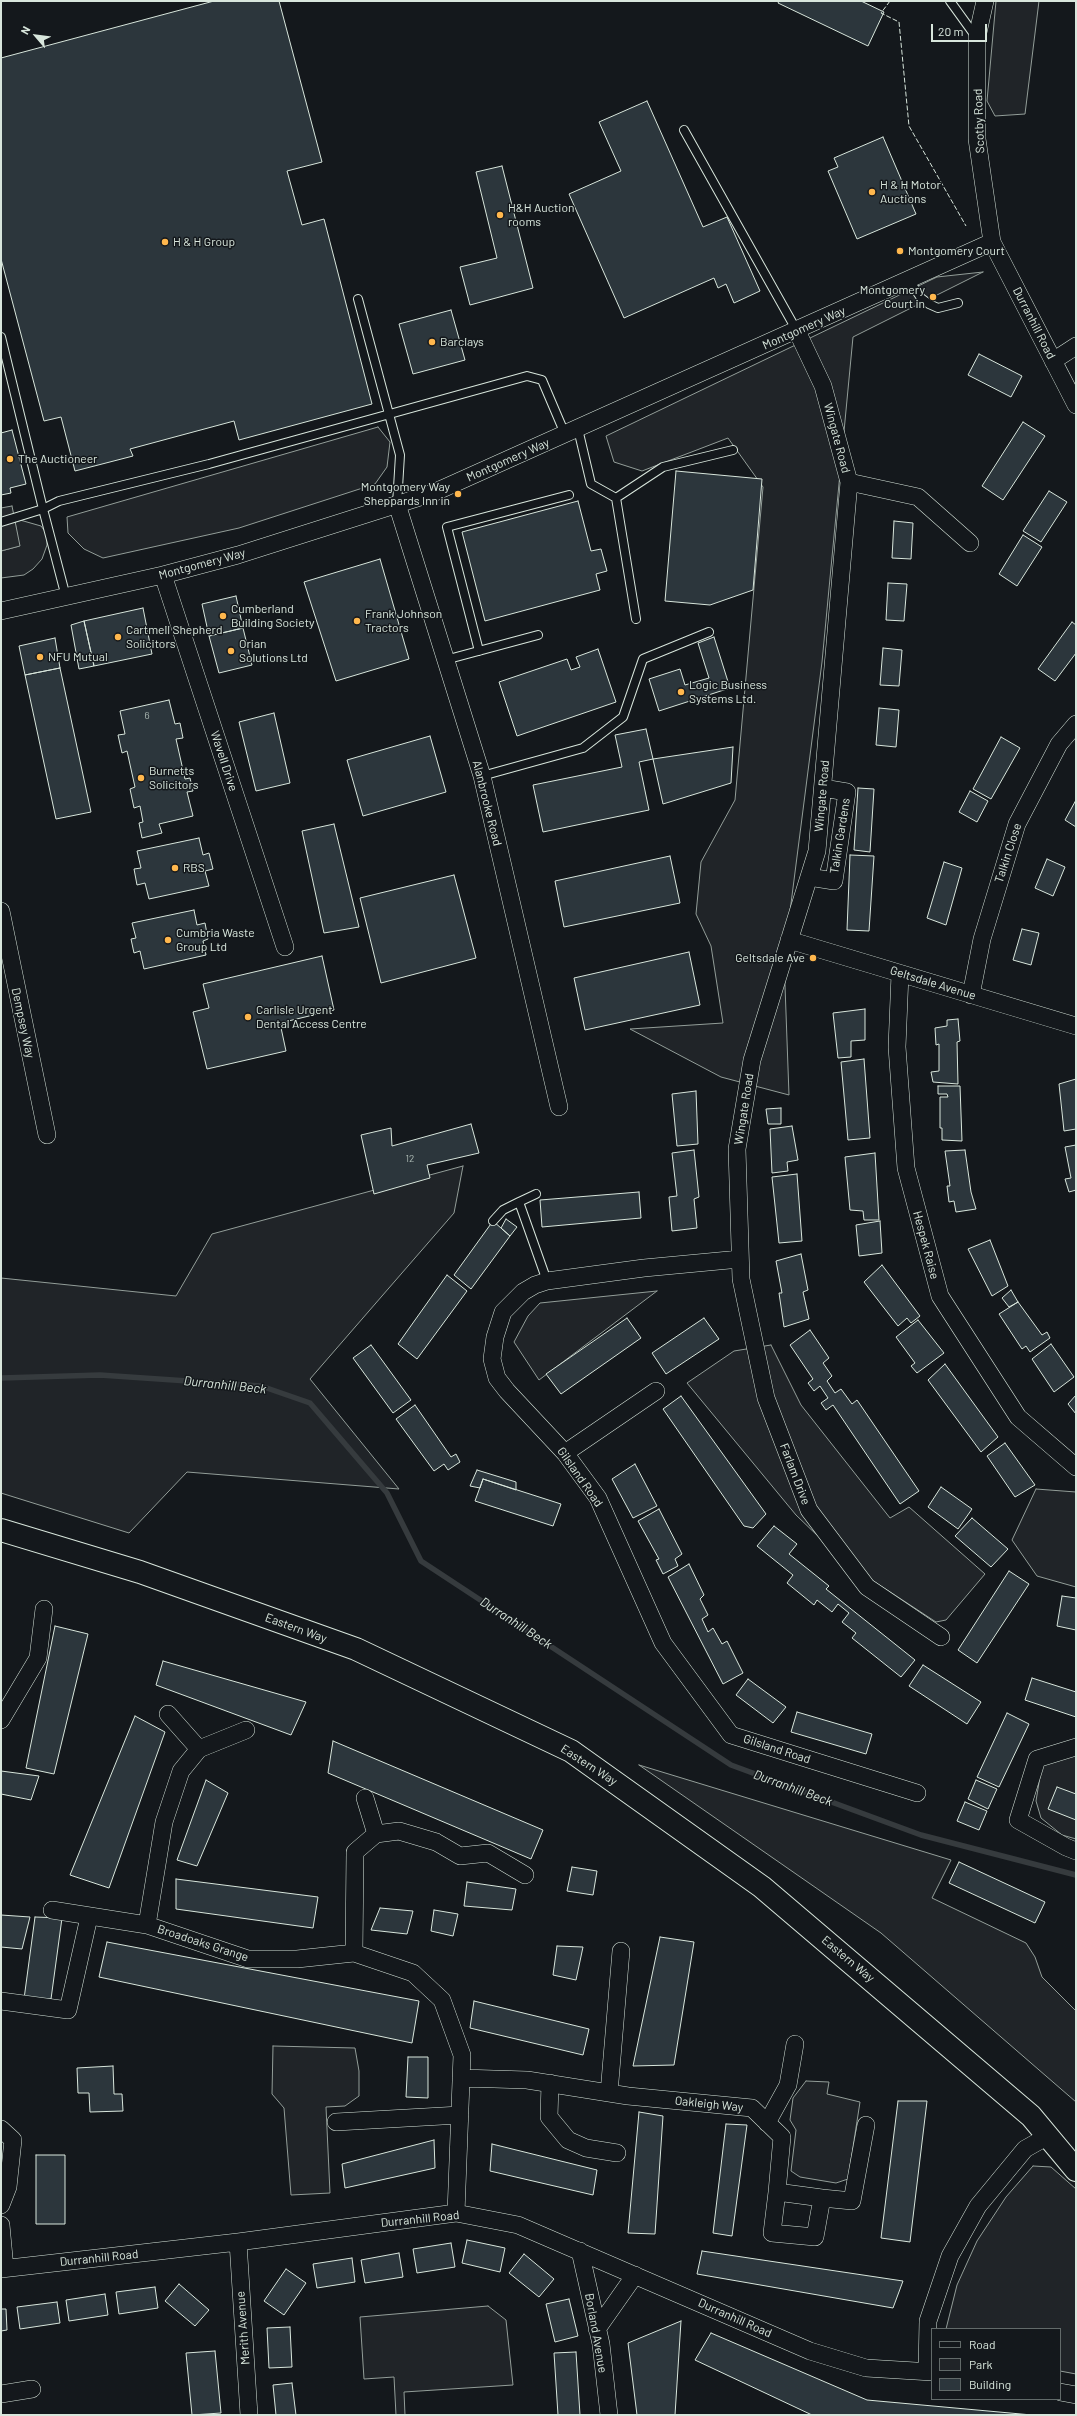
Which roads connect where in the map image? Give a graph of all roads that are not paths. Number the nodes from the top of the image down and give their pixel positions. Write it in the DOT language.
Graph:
graph roads {
  1 [pos="950,1"];
  2 [pos="985,1"];
  3 [pos="977,38"];
  4 [pos="684,130"];
  5 [pos="992,242"];
  6 [pos="909,280"];
  7 [pos="358,299"];
  8 [pos="958,303"];
  9 [pos="797,331"];
  10 [pos="1,337"];
  11 [pos="1076,346"];
  12 [pos="1054,361"];
  13 [pos="1076,405"];
  14 [pos="389,414"];
  15 [pos="572,432"];
  16 [pos="733,450"];
  17 [pos="849,482"];
  18 [pos="570,495"];
  19 [pos="616,498"];
  20 [pos="397,504"];
  21 [pos="43,509"];
  22 [pos="1,522"];
  23 [pos="970,543"];
  24 [pos="163,575"];
  25 [pos="66,596"];
  26 [pos="1,611"];
  27 [pos="636,618"];
  28 [pos="709,632"];
  29 [pos="538,635"];
  30 [pos="479,651"];
  31 [pos="445,660"];
  32 [pos="1076,724"];
  33 [pos="482,776"];
  34 [pos="823,788"];
  35 [pos="809,877"];
  36 [pos="1,910"];
  37 [pos="789,940"];
  38 [pos="285,947"];
  39 [pos="900,974"];
  40 [pos="971,995"];
  41 [pos="1076,1026"];
  42 [pos="559,1107"];
  43 [pos="47,1135"];
  44 [pos="536,1194"];
  45 [pos="519,1202"];
  46 [pos="493,1221"];
  47 [pos="740,1259"];
  48 [pos="548,1281"];
  49 [pos="656,1391"];
  50 [pos="565,1453"];
  51 [pos="1076,1467"];
  52 [pos="1,1530"];
  53 [pos="44,1609"];
  54 [pos="941,1637"];
  55 [pos="168,1714"];
  56 [pos="1,1720"];
  57 [pos="246,1730"];
  58 [pos="1076,1747"];
  59 [pos="199,1749"];
  60 [pos="917,1794"];
  61 [pos="365,1798"];
  62 [pos="376,1834"];
  63 [pos="1076,1851"];
  64 [pos="525,1875"];
  65 [pos="52,1910"];
  66 [pos="89,1917"];
  67 [pos="147,1925"];
  68 [pos="621,1951"];
  69 [pos="354,1953"];
  70 [pos="1,2002"];
  71 [pos="795,2044"];
  72 [pos="461,2078"];
  73 [pos="550,2083"];
  74 [pos="609,2093"];
  75 [pos="460,2115"];
  76 [pos="336,2122"];
  77 [pos="767,2123"];
  78 [pos="866,2125"];
  79 [pos="1,2129"];
  80 [pos="1048,2136"];
  81 [pos="617,2153"];
  82 [pos="1076,2170"];
  83 [pos="777,2192"];
  84 [pos="822,2198"];
  85 [pos="1,2205"];
  86 [pos="456,2213"];
  87 [pos="1,2225"];
  88 [pos="238,2242"];
  89 [pos="580,2251"];
  90 [pos="3,2268"];
  91 [pos="635,2275"];
  92 [pos="597,2328"];
  93 [pos="929,2372"];
  94 [pos="32,2389"];
  95 [pos="1061,2392"];
  96 [pos="1,2394"];
  97 [pos="1076,2395"];
  98 [pos="249,2415"];
  99 [pos="609,2415"];
  1 -- 3 [label="lane"];
  2 -- 3 [label="street, Scotby Road"];
  3 -- 5 [label="street, Scotby Road"];
  4 -- 9 [label="lane"];
  5 -- 6 [label="street, Montgomery Way"];
  5 -- 12 [label="street, Durranhill Road"];
  6 -- 8 [label="lane"];
  6 -- 9 [label="street, Montgomery Way"];
  7 -- 14 [label="lane"];
  9 -- 15 [label="street, Montgomery Way"];
  9 -- 17 [label="street, Wingate Road"];
  10 -- 21 [label="lane"];
  11 -- 12 [label="street"];
  12 -- 13 [label="street, Durranhill Road"];
  14 -- 15 [label="lane"];
  14 -- 20 [label="lane"];
  14 -- 21 [label="lane"];
  15 -- 19 [label="lane"];
  15 -- 20 [label="street, Montgomery Way"];
  16 -- 19 [label="lane"];
  17 -- 23 [label="street"];
  17 -- 34 [label="street, Wingate Road"];
  18 -- 30 [label="lane"];
  19 -- 27 [label="lane"];
  20 -- 24 [label="street, Montgomery Way"];
  20 -- 31 [label="street, Alanbrooke Road"];
  21 -- 22 [label="lane"];
  21 -- 25 [label="lane"];
  24 -- 25 [label="street, Montgomery Way"];
  24 -- 38 [label="street, Wavell Drive"];
  25 -- 26 [label="street, Montgomery Way"];
  28 -- 33 [label="lane"];
  29 -- 30 [label="lane"];
  30 -- 31 [label="lane"];
  31 -- 33 [label="street, Alanbrooke Road"];
  32 -- 40 [label="street, Talkin Close"];
  33 -- 42 [label="street, Alanbrooke Road"];
  34 -- 35 [label="street, Wingate Road"];
  34 -- 35 [label="street, Talkin Gardens"];
  35 -- 37 [label="street, Wingate Road"];
  36 -- 43 [label="street, Dempsey Way"];
  37 -- 39 [label="street, Geltsdale Avenue"];
  37 -- 47 [label="street, Wingate Road"];
  39 -- 40 [label="street, Geltsdale Avenue"];
  39 -- 51 [label="street, Hespek Raise"];
  40 -- 41 [label="street, Geltsdale Avenue"];
  44 -- 45 [label="lane"];
  45 -- 46 [label="lane"];
  45 -- 48 [label="lane"];
  47 -- 48 [label="street, Gilsland Road"];
  47 -- 54 [label="street, Farlam Drive"];
  48 -- 50 [label="street, Gilsland Road"];
  49 -- 50 [label="street"];
  50 -- 60 [label="street, Gilsland Road"];
  52 -- 80 [label="street, Eastern Way"];
  53 -- 56 [label="street"];
  55 -- 59 [label="street"];
  57 -- 59 [label="street, Broadoaks Grange"];
  58 -- 63 [label="street"];
  59 -- 67 [label="street, Broadoaks Grange"];
  61 -- 62 [label="street"];
  62 -- 64 [label="street"];
  62 -- 69 [label="street"];
  65 -- 66 [label="street, Broadoaks Grange"];
  66 -- 67 [label="street, Broadoaks Grange"];
  66 -- 70 [label="street"];
  67 -- 69 [label="street, Broadoaks Grange"];
  68 -- 74 [label="street"];
  69 -- 72 [label="street, Broadoaks Grange"];
  71 -- 77 [label="street"];
  72 -- 73 [label="street, Oakleigh Way"];
  72 -- 75 [label="street, Broadoaks Grange"];
  73 -- 74 [label="street, Oakleigh Way"];
  73 -- 81 [label="street"];
  74 -- 77 [label="street, Oakleigh Way"];
  75 -- 76 [label="street"];
  75 -- 86 [label="street, Broadoaks Grange"];
  77 -- 83 [label="street, Oakleigh Way"];
  78 -- 84 [label="street"];
  79 -- 85 [label="street"];
  80 -- 82 [label="street, Eastern Way"];
  80 -- 93 [label="street"];
  83 -- 84 [label="street"];
  83 -- 84 [label="street"];
  86 -- 88 [label="street, Durranhill Road"];
  86 -- 89 [label="street, Durranhill Road"];
  87 -- 90 [label="street"];
  88 -- 90 [label="street, Durranhill Road"];
  88 -- 98 [label="street, Merith Avenue"];
  89 -- 91 [label="street, Durranhill Road"];
  89 -- 92 [label="street, Borland Avenue"];
  91 -- 92 [label="street"];
  91 -- 93 [label="street, Durranhill Road"];
  92 -- 99 [label="street, Borland Avenue"];
  94 -- 96 [label="street"];
  95 -- 97 [label="street"];
}
